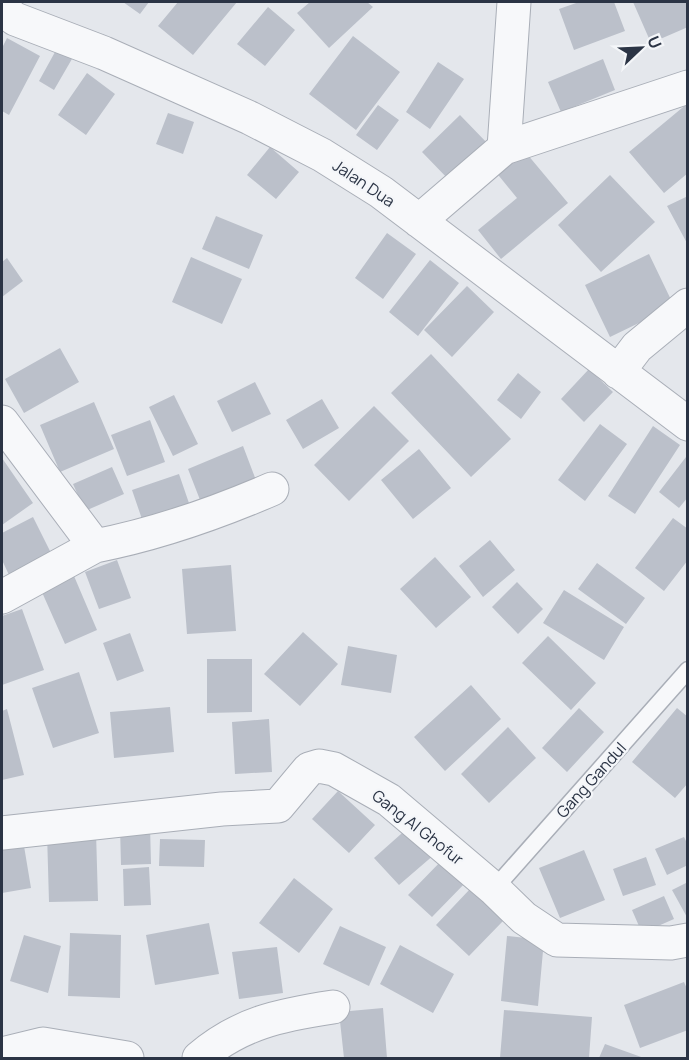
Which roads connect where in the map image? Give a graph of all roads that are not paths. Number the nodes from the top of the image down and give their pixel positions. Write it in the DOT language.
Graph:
graph roads {
  1 [pos="514,2"];
  2 [pos="2,9"];
  3 [pos="687,87"];
  4 [pos="504,148"];
  5 [pos="418,221"];
  6 [pos="687,305"];
  7 [pos="618,372"];
  8 [pos="2,422"];
  9 [pos="687,424"];
  10 [pos="272,489"];
  11 [pos="95,546"];
  12 [pos="2,597"];
  13 [pos="687,670"];
  14 [pos="2,833"];
  15 [pos="494,889"];
  16 [pos="687,940"];
  17 [pos="333,1007"];
  18 [pos="2,1054"];
  19 [pos="127,1059"];
  20 [pos="200,1059"];
  1 -- 4 [label="street"];
  2 -- 5 [label="street, Jalan Dua"];
  3 -- 4 [label="street"];
  4 -- 5 [label="street"];
  5 -- 7 [label="street, Jalan Dua"];
  6 -- 7 [label="street"];
  7 -- 9 [label="street, Jalan Dua"];
  8 -- 11 [label="street"];
  10 -- 11 [label="street"];
  11 -- 12 [label="street"];
  13 -- 15 [label="lane, Gang Gandul"];
  14 -- 15 [label="street, Gang Al Ghofur"];
  15 -- 16 [label="street, Gang Al Ghofur"];
  17 -- 20 [label="street"];
  18 -- 19 [label="street"];
}
